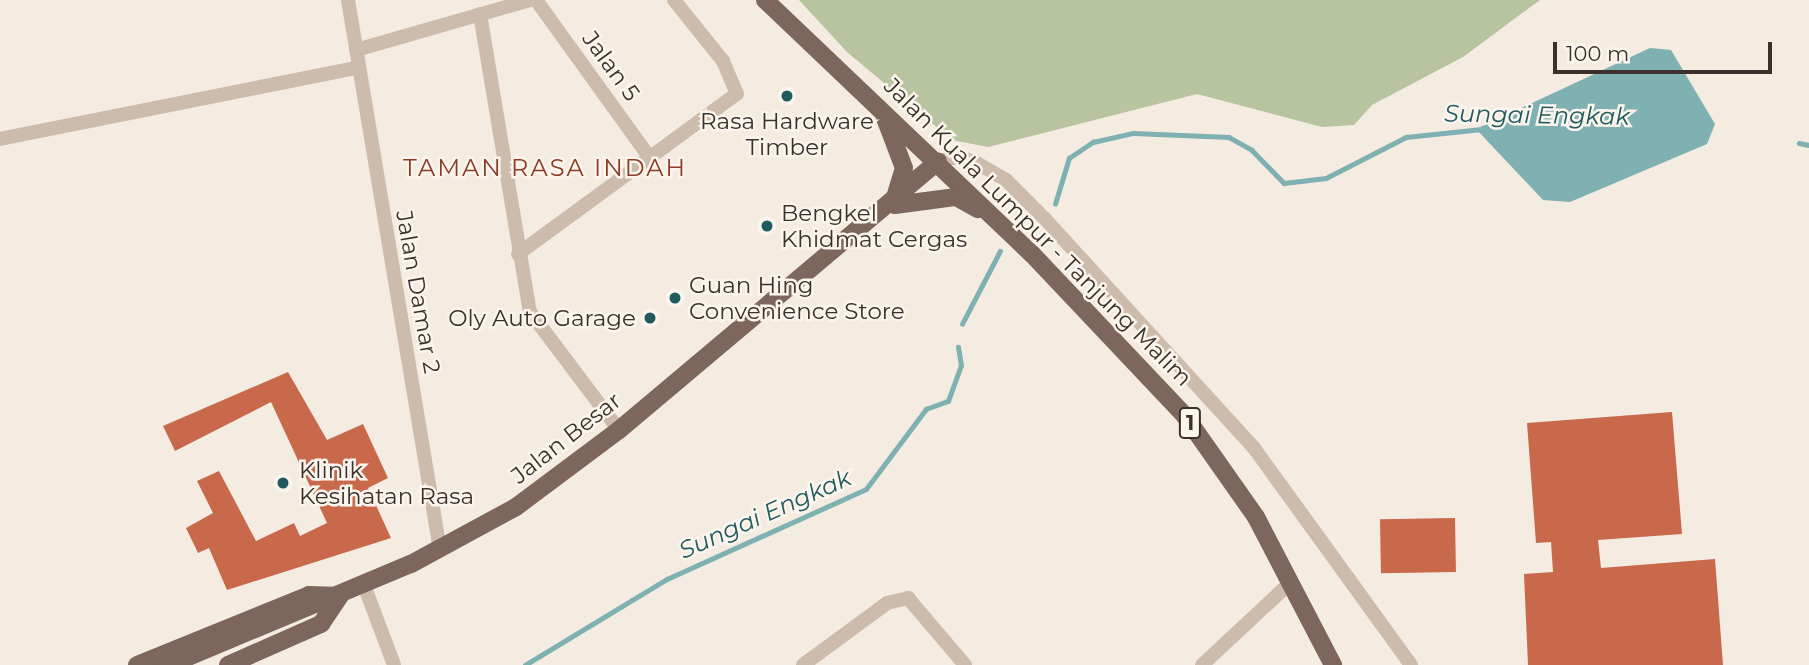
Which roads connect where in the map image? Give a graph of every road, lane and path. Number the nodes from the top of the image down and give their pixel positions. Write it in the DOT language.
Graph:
graph roads {
  1 [pos="348,0"];
  2 [pos="530,0"];
  3 [pos="536,0"];
  4 [pos="674,0"];
  5 [pos="765,0"];
  6 [pos="480,15"];
  7 [pos="356,50"];
  8 [pos="359,67"];
  9 [pos="877,104"];
  10 [pos="0,139"];
  11 [pos="650,158"];
  12 [pos="938,161"];
  13 [pos="891,206"];
  14 [pos="996,220"];
  15 [pos="518,254"];
  16 [pos="619,430"];
  17 [pos="440,550"];
  18 [pos="1291,582"];
  19 [pos="364,585"];
  20 [pos="340,596"];
  21 [pos="137,665"];
  22 [pos="169,665"];
  23 [pos="228,665"];
  24 [pos="394,665"];
  25 [pos="803,665"];
  26 [pos="965,665"];
  27 [pos="1202,665"];
  28 [pos="1333,665"];
  29 [pos="1411,665"];
  1 -- 7 [label="street, Jalan Damar 2"];
  2 -- 6 [label="street"];
  3 -- 11 [label="street, Jalan 5"];
  4 -- 11 [label="street"];
  5 -- 9 [label="main road, Jalan Kuala Lumpur - Tanjung Malim / 1"];
  6 -- 7 [label="street"];
  6 -- 15 [label="street"];
  7 -- 8 [label="street, Jalan Damar 2"];
  8 -- 10 [label="street"];
  8 -- 17 [label="street, Jalan Damar 2"];
  9 -- 12 [label="main road, Jalan Kuala Lumpur - Tanjung Malim / 1"];
  9 -- 13 [label="main road"];
  11 -- 15 [label="street"];
  12 -- 13 [label="main road, Jalan Besar"];
  12 -- 14 [label="main road, Jalan Kuala Lumpur - Tanjung Malim / 1"];
  12 -- 29 [label="street"];
  13 -- 14 [label="main road"];
  13 -- 16 [label="main road, Jalan Besar"];
  14 -- 18 [label="main road, Jalan Kuala Lumpur - Tanjung Malim / 1"];
  15 -- 16 [label="street"];
  16 -- 17 [label="main road, Jalan Besar"];
  17 -- 19 [label="main road, Jalan Besar"];
  18 -- 27 [label="street"];
  18 -- 28 [label="main road, Jalan Kuala Lumpur - Tanjung Malim / 1"];
  19 -- 20 [label="main road, Jalan Besar"];
  19 -- 24 [label="street"];
  20 -- 21 [label="main road"];
  20 -- 22 [label="main road, Jalan Besar"];
  20 -- 23 [label="main road"];
  25 -- 26 [label="street"];
}
